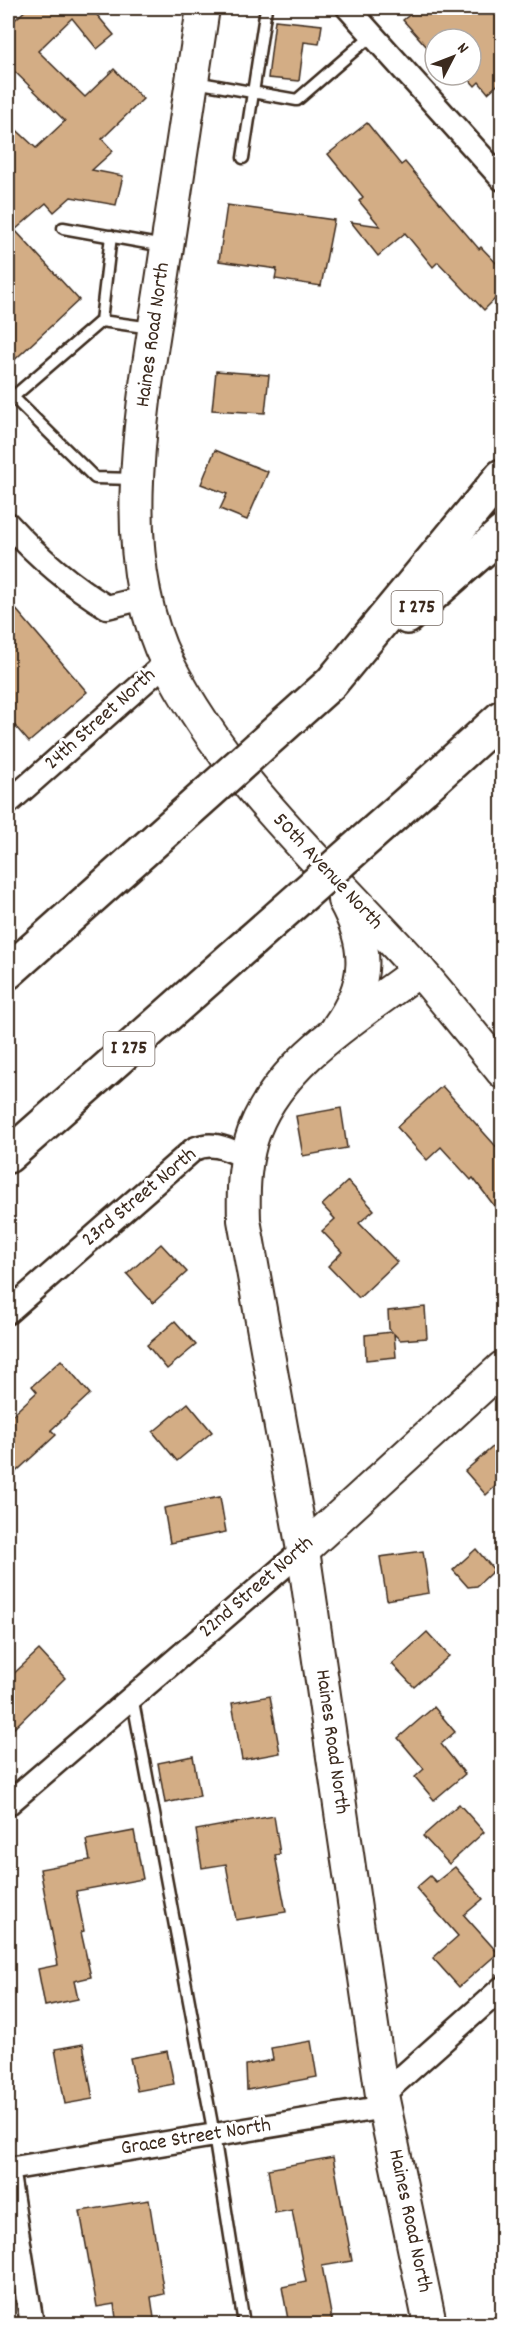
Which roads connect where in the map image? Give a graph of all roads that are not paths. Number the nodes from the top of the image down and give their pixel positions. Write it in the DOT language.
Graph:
graph roads {
  1 [pos="203,8"];
  2 [pos="267,8"];
  3 [pos="348,8"];
  4 [pos="372,35"];
  5 [pos="192,82"];
  6 [pos="254,93"];
  7 [pos="243,159"];
  8 [pos="502,179"];
  9 [pos="63,228"];
  10 [pos="111,236"];
  11 [pos="167,247"];
  12 [pos="101,321"];
  13 [pos="155,329"];
  14 [pos="10,397"];
  15 [pos="502,476"];
  16 [pos="138,479"];
  17 [pos="8,524"];
  18 [pos="502,533"];
  19 [pos="144,598"];
  20 [pos="167,662"];
  21 [pos="331,683"];
  22 [pos="502,717"];
  23 [pos="502,740"];
  24 [pos="423,789"];
  25 [pos="8,803"];
  26 [pos="331,876"];
  27 [pos="419,970"];
  28 [pos="8,972"];
  29 [pos="328,1040"];
  30 [pos="502,1071"];
  31 [pos="8,1156"];
  32 [pos="248,1158"];
  33 [pos="8,1312"];
  34 [pos="502,1368"];
  35 [pos="303,1550"];
  36 [pos="132,1696"];
  37 [pos="8,1804"];
  38 [pos="502,1988"];
  39 [pos="383,2101"];
  40 [pos="214,2135"];
  41 [pos="8,2169"];
  42 [pos="8,2175"];
  43 [pos="32,2325"];
  44 [pos="244,2325"];
  45 [pos="430,2325"];
  1 -- 5 [label="street, Haines Road North"];
  2 -- 6 [label="lane"];
  3 -- 4 [label="street"];
  4 -- 6 [label="lane"];
  4 -- 8 [label="street"];
  5 -- 6 [label="lane"];
  5 -- 11 [label="street, Haines Road North"];
  6 -- 7 [label="lane"];
  9 -- 10 [label="lane"];
  10 -- 11 [label="lane"];
  10 -- 12 [label="lane"];
  11 -- 13 [label="street, Haines Road North"];
  12 -- 13 [label="lane"];
  12 -- 14 [label="lane"];
  13 -- 16 [label="street, Haines Road North"];
  14 -- 16 [label="lane"];
  15 -- 21 [label="highway"];
  16 -- 19 [label="street, Haines Road North"];
  17 -- 19 [label="street"];
  18 -- 21 [label="highway, I 275"];
  19 -- 20 [label="street, Haines Road North"];
  20 -- 25 [label="street, 24th Street North"];
  20 -- 26 [label="street, 50th Avenue North"];
  21 -- 28 [label="highway, I 275, bridge"];
  22 -- 24 [label="highway, I 275"];
  23 -- 24 [label="highway"];
  24 -- 31 [label="highway, I 275, bridge"];
  26 -- 27 [label="street, 50th Avenue North"];
  26 -- 29 [label="street"];
  27 -- 29 [label="street"];
  27 -- 30 [label="street, 50th Avenue North"];
  29 -- 32 [label="street"];
  32 -- 33 [label="street, 23rd Street North"];
  32 -- 35 [label="street, Haines Road North"];
  34 -- 35 [label="street, 22nd Street North"];
  35 -- 36 [label="street, 22nd Street North"];
  35 -- 39 [label="street, Haines Road North"];
  36 -- 37 [label="street, 22nd Street North"];
  36 -- 40 [label="lane"];
  38 -- 39 [label="street"];
  39 -- 40 [label="street, Grace Street North"];
  39 -- 45 [label="street, Haines Road North"];
  40 -- 41 [label="street, Grace Street North"];
  40 -- 44 [label="lane"];
  42 -- 43 [label="street"];
}
